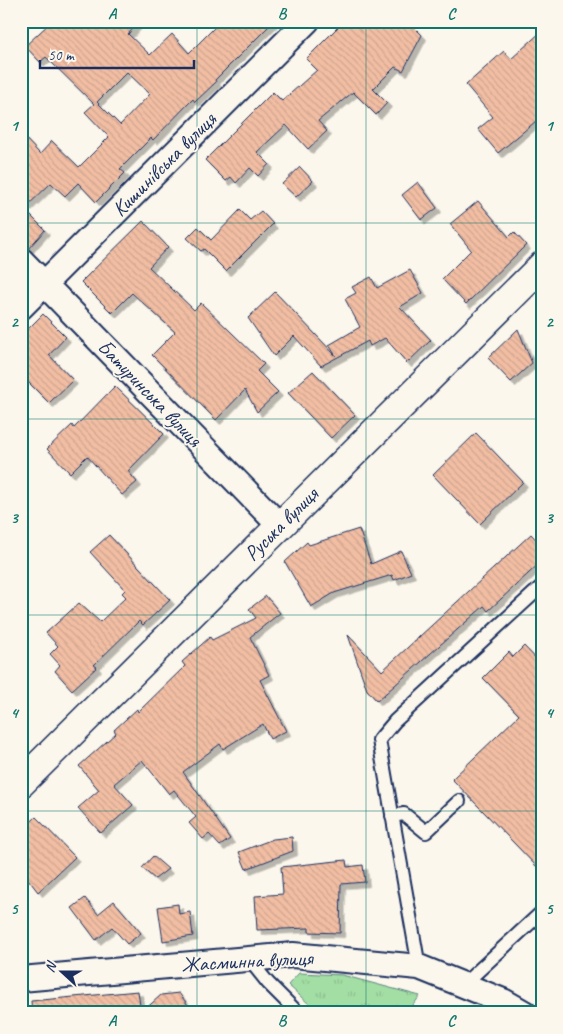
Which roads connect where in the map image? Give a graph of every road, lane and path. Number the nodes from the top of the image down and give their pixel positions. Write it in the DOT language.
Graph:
graph roads {
  1 [pos="308,21"];
  2 [pos="21,260"];
  3 [pos="542,266"];
  4 [pos="44,284"];
  5 [pos="21,307"];
  6 [pos="279,525"];
  7 [pos="542,586"];
  8 [pos="21,783"];
  9 [pos="459,801"];
  10 [pos="392,816"];
  11 [pos="542,912"];
  12 [pos="248,958"];
  13 [pos="419,967"];
  14 [pos="21,979"];
  15 [pos="464,984"];
  16 [pos="298,1013"];
  17 [pos="524,1013"];
  1 -- 4 [label="street, Кишинівська вулиця"];
  2 -- 4 [label="street, Батуринська вулиця"];
  3 -- 6 [label="main road, Руська вулиця"];
  4 -- 5 [label="street, Кишинівська вулиця"];
  4 -- 6 [label="street, Батуринська вулиця"];
  6 -- 8 [label="main road, Руська вулиця"];
  7 -- 10 [label="lane"];
  9 -- 10 [label="lane"];
  10 -- 13 [label="lane"];
  11 -- 15 [label="lane"];
  12 -- 13 [label="street, Жасминна вулиця"];
  12 -- 14 [label="street, Жасминна вулиця"];
  12 -- 16 [label="lane"];
  13 -- 15 [label="street, Жасминна вулиця"];
  15 -- 17 [label="street, Жасминна вулиця"];
}
